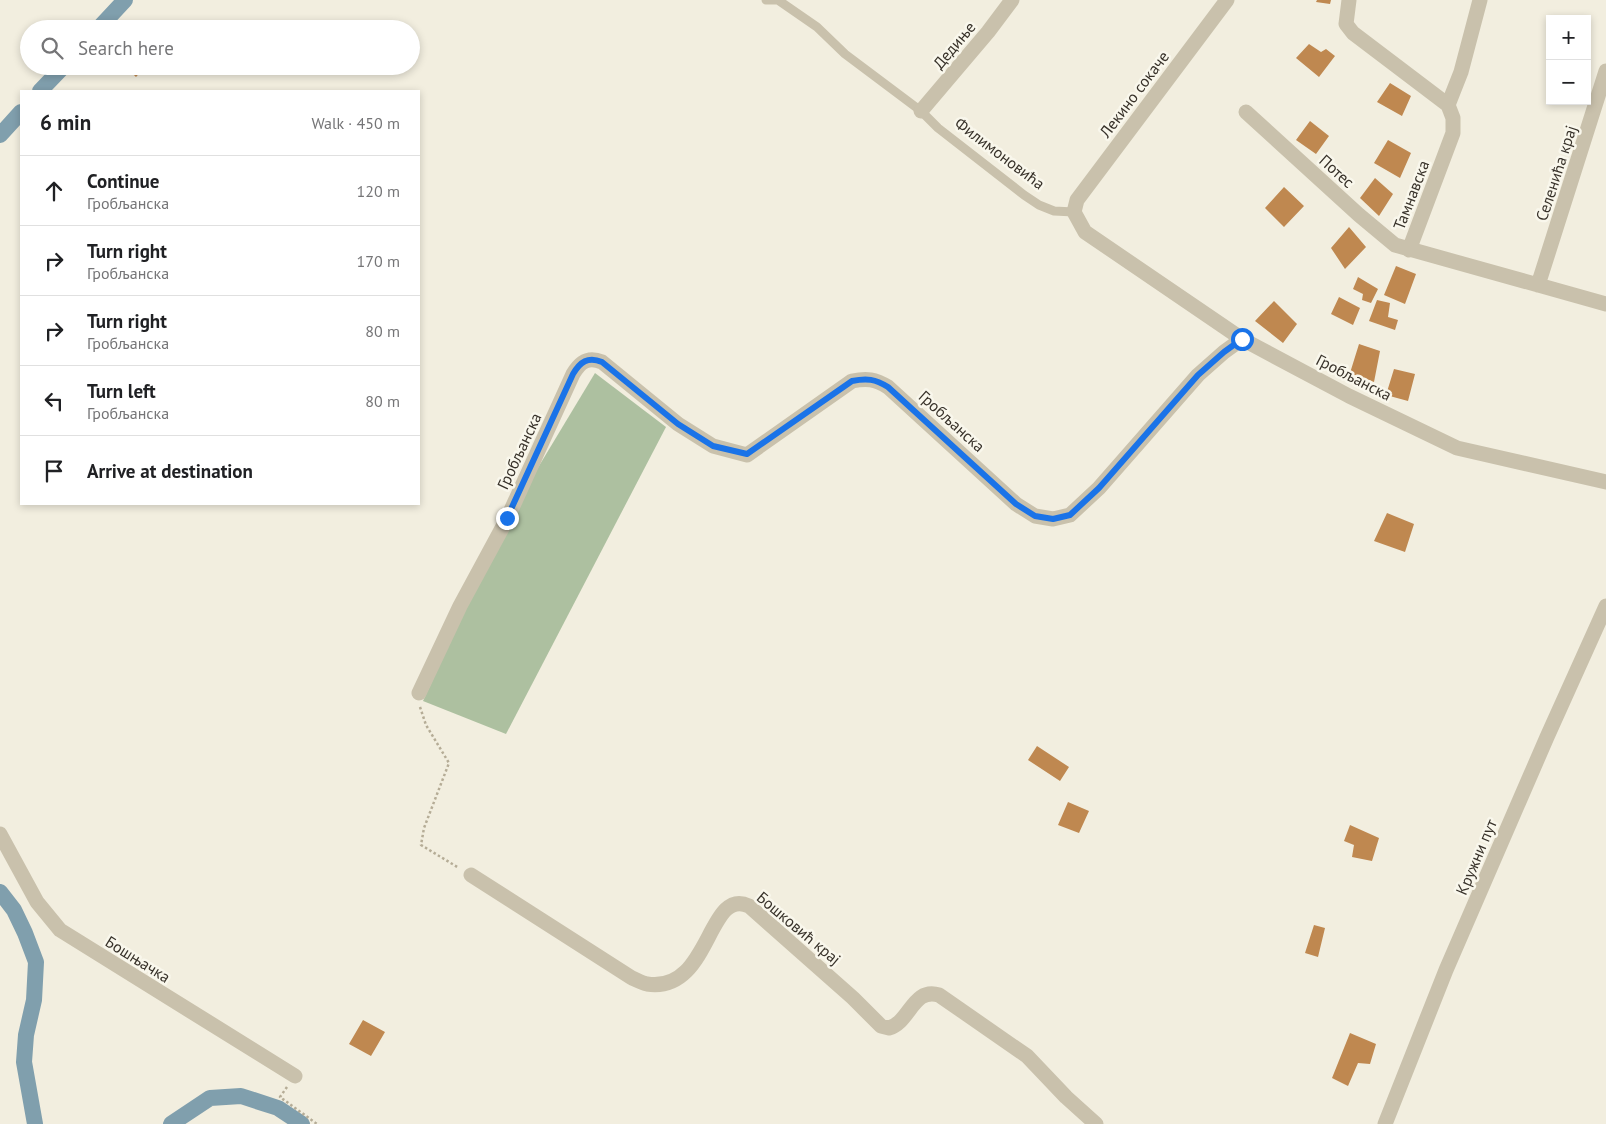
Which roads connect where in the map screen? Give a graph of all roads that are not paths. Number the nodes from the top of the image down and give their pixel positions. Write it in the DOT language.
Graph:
graph roads {
  1 [pos="766,0"];
  2 [pos="778,0"];
  3 [pos="1012,0"];
  4 [pos="1227,0"];
  5 [pos="1349,0"];
  6 [pos="1480,0"];
  7 [pos="1606,71"];
  8 [pos="1448,104"];
  9 [pos="921,111"];
  10 [pos="1246,112"];
  11 [pos="1074,212"];
  12 [pos="1409,250"];
  13 [pos="1538,285"];
  14 [pos="1606,304"];
  15 [pos="1242,339"];
  16 [pos="1606,482"];
  17 [pos="1606,606"];
  18 [pos="418,693"];
  19 [pos="0,834"];
  20 [pos="471,875"];
  21 [pos="295,1076"];
  22 [pos="1096,1124"];
  23 [pos="1385,1124"];
  1 -- 2 [label="lane, Филимоновића"];
  2 -- 9 [label="lane, Филимоновића"];
  3 -- 9 [label="street, Дедиње"];
  4 -- 11 [label="street, Лекино сокаче"];
  5 -- 8 [label="street"];
  6 -- 8 [label="street"];
  7 -- 13 [label="street, Селенића крај"];
  8 -- 12 [label="street, Тамнавска"];
  9 -- 11 [label="lane, Филимоновића"];
  10 -- 12 [label="street, Потес"];
  11 -- 15 [label="street"];
  12 -- 13 [label="street, Тамнавска"];
  13 -- 14 [label="street, Тамнавска"];
  15 -- 16 [label="street, Гробљанска"];
  15 -- 18 [label="street, Гробљанска"];
  17 -- 23 [label="street, Кружни пут"];
  19 -- 21 [label="street, Бошњачка"];
  20 -- 22 [label="street, Бошковић крај"];
}
